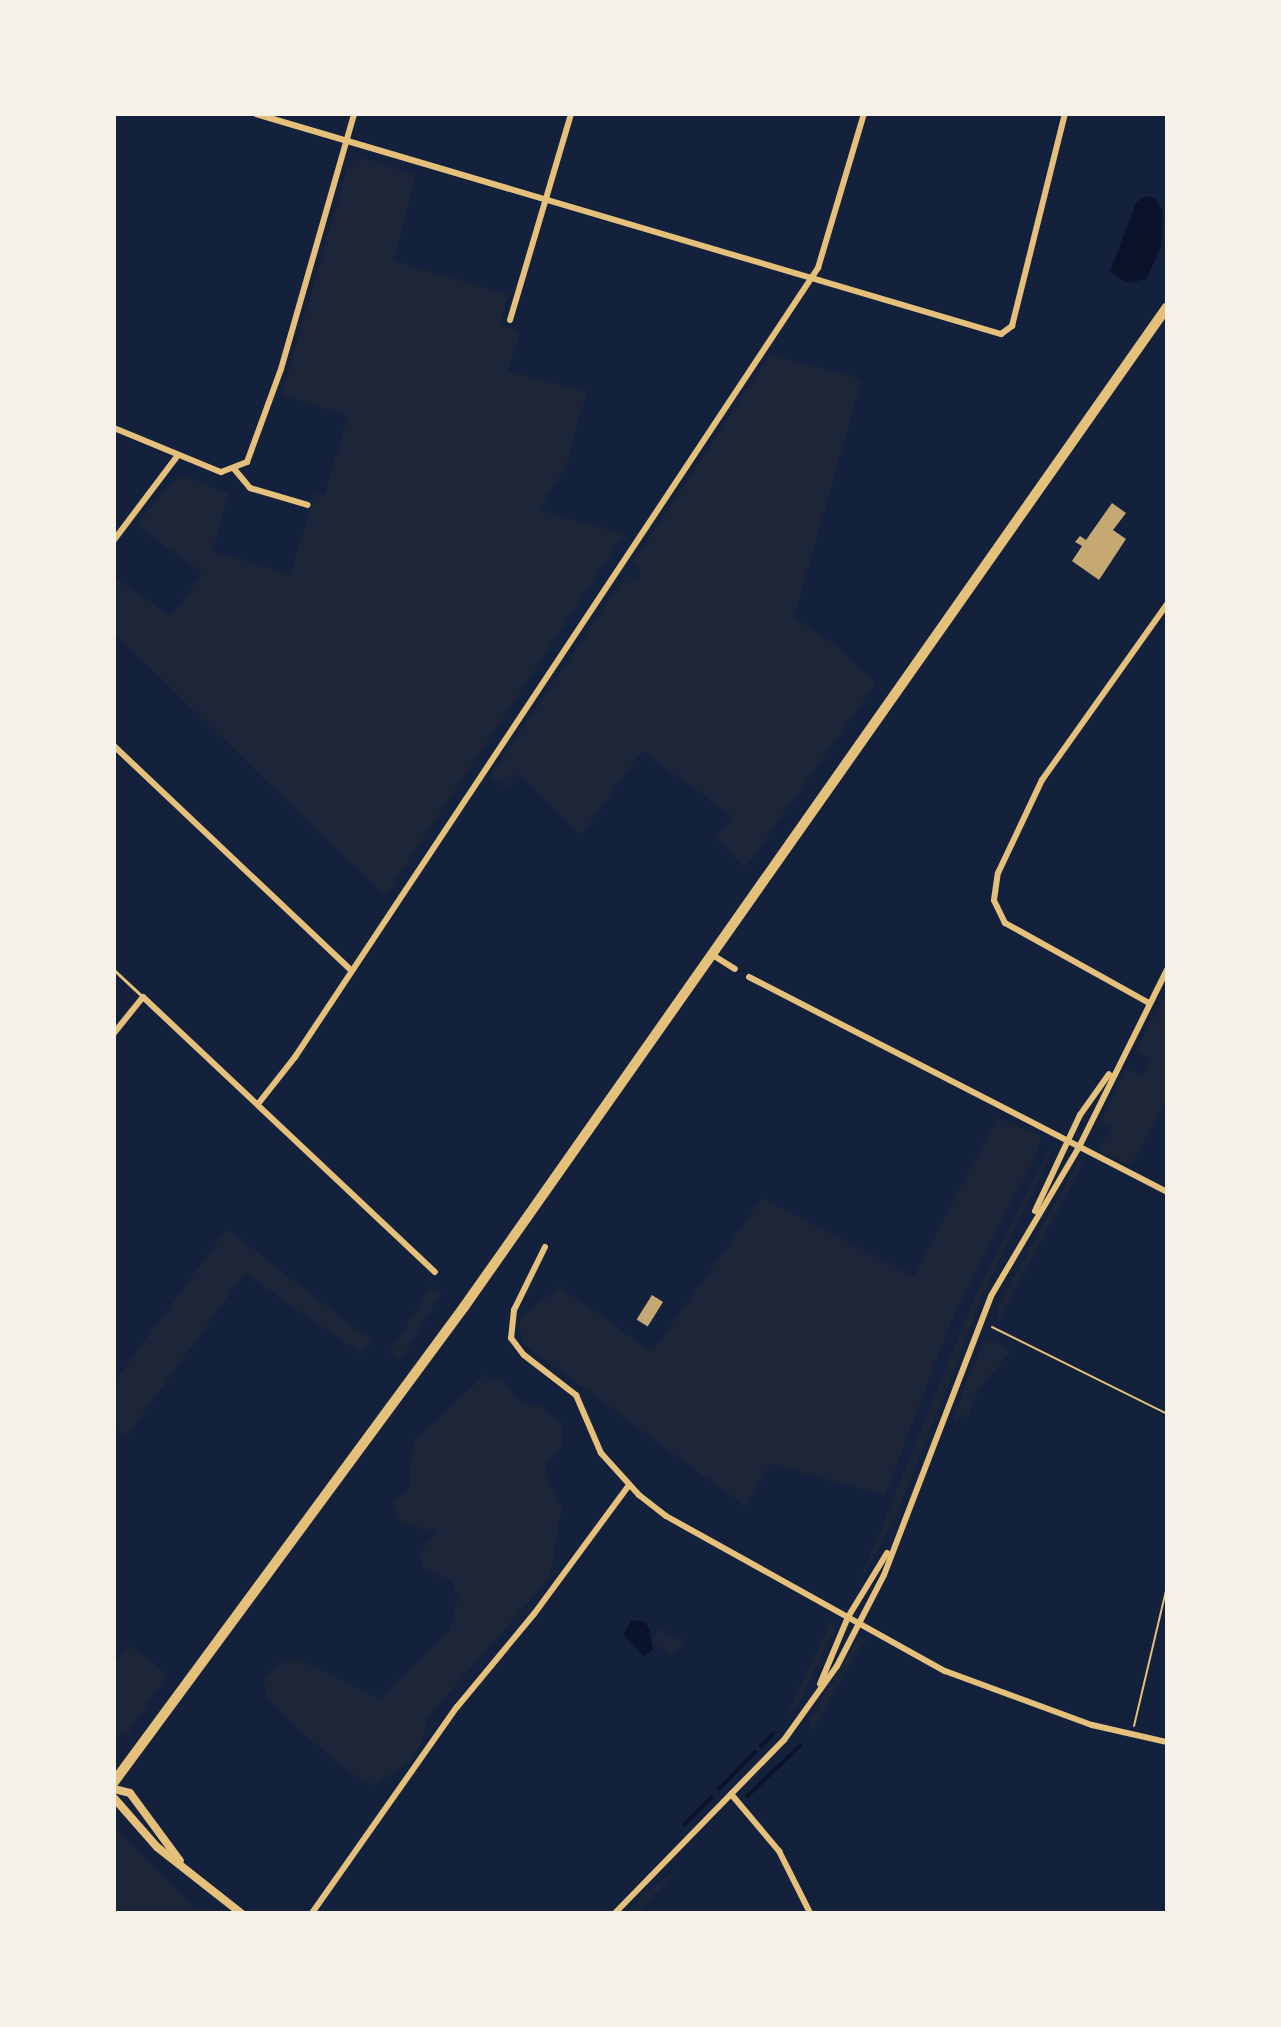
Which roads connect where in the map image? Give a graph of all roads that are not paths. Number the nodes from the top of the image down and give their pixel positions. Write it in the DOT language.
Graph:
graph roads {
  1 [pos="256,114"];
  2 [pos="354,114"];
  3 [pos="571,114"];
  4 [pos="864,114"];
  5 [pos="1065,114"];
  6 [pos="347,141"];
  7 [pos="545,202"];
  8 [pos="809,280"];
  9 [pos="1167,307"];
  10 [pos="510,320"];
  11 [pos="114,428"];
  12 [pos="178,455"];
  13 [pos="235,470"];
  14 [pos="308,505"];
  15 [pos="114,540"];
  16 [pos="1167,604"];
  17 [pos="114,746"];
  18 [pos="711,954"];
  19 [pos="735,969"];
  20 [pos="114,970"];
  21 [pos="351,970"];
  22 [pos="1167,970"];
  23 [pos="749,977"];
  24 [pos="143,997"];
  25 [pos="1149,1003"];
  26 [pos="114,1033"];
  27 [pos="1114,1068"];
  28 [pos="258,1104"];
  29 [pos="1067,1141"];
  30 [pos="1079,1147"];
  31 [pos="1167,1192"];
  32 [pos="1033,1218"];
  33 [pos="545,1247"];
  34 [pos="435,1272"];
  35 [pos="629,1485"];
  36 [pos="890,1550"];
  37 [pos="848,1617"];
  38 [pos="860,1623"];
  39 [pos="819,1688"];
  40 [pos="1167,1742"];
  41 [pos="114,1782"];
  42 [pos="114,1789"];
  43 [pos="731,1794"];
  44 [pos="114,1798"];
  45 [pos="183,1865"];
  46 [pos="241,1913"];
  47 [pos="312,1913"];
  48 [pos="615,1913"];
  49 [pos="810,1913"];
  1 -- 6 [label="street"];
  2 -- 6 [label="street"];
  3 -- 7 [label="street"];
  4 -- 8 [label="street"];
  5 -- 8 [label="street"];
  6 -- 7 [label="street"];
  6 -- 13 [label="street"];
  7 -- 8 [label="street"];
  7 -- 10 [label="street"];
  8 -- 21 [label="street"];
  9 -- 18 [label="main road"];
  11 -- 12 [label="street"];
  12 -- 13 [label="street"];
  12 -- 15 [label="street"];
  13 -- 14 [label="street"];
  16 -- 25 [label="street"];
  17 -- 21 [label="street"];
  18 -- 19 [label="street"];
  18 -- 41 [label="main road"];
  20 -- 24 [label="lane"];
  21 -- 28 [label="street"];
  22 -- 25 [label="street"];
  23 -- 29 [label="street"];
  24 -- 26 [label="street"];
  24 -- 28 [label="street"];
  25 -- 27 [label="street"];
  27 -- 29 [label="street"];
  27 -- 30 [label="street"];
  28 -- 34 [label="street"];
  29 -- 30 [label="street"];
  29 -- 32 [label="street"];
  30 -- 31 [label="street"];
  30 -- 32 [label="street"];
  32 -- 36 [label="street"];
  33 -- 35 [label="street"];
  35 -- 37 [label="street"];
  35 -- 47 [label="street"];
  36 -- 37 [label="street"];
  36 -- 38 [label="street"];
  37 -- 38 [label="street"];
  37 -- 39 [label="street"];
  38 -- 39 [label="street"];
  38 -- 40 [label="street"];
  39 -- 43 [label="street"];
  42 -- 45 [label="street"];
  43 -- 48 [label="street"];
  43 -- 49 [label="street"];
  44 -- 45 [label="street"];
  45 -- 46 [label="street"];
}
